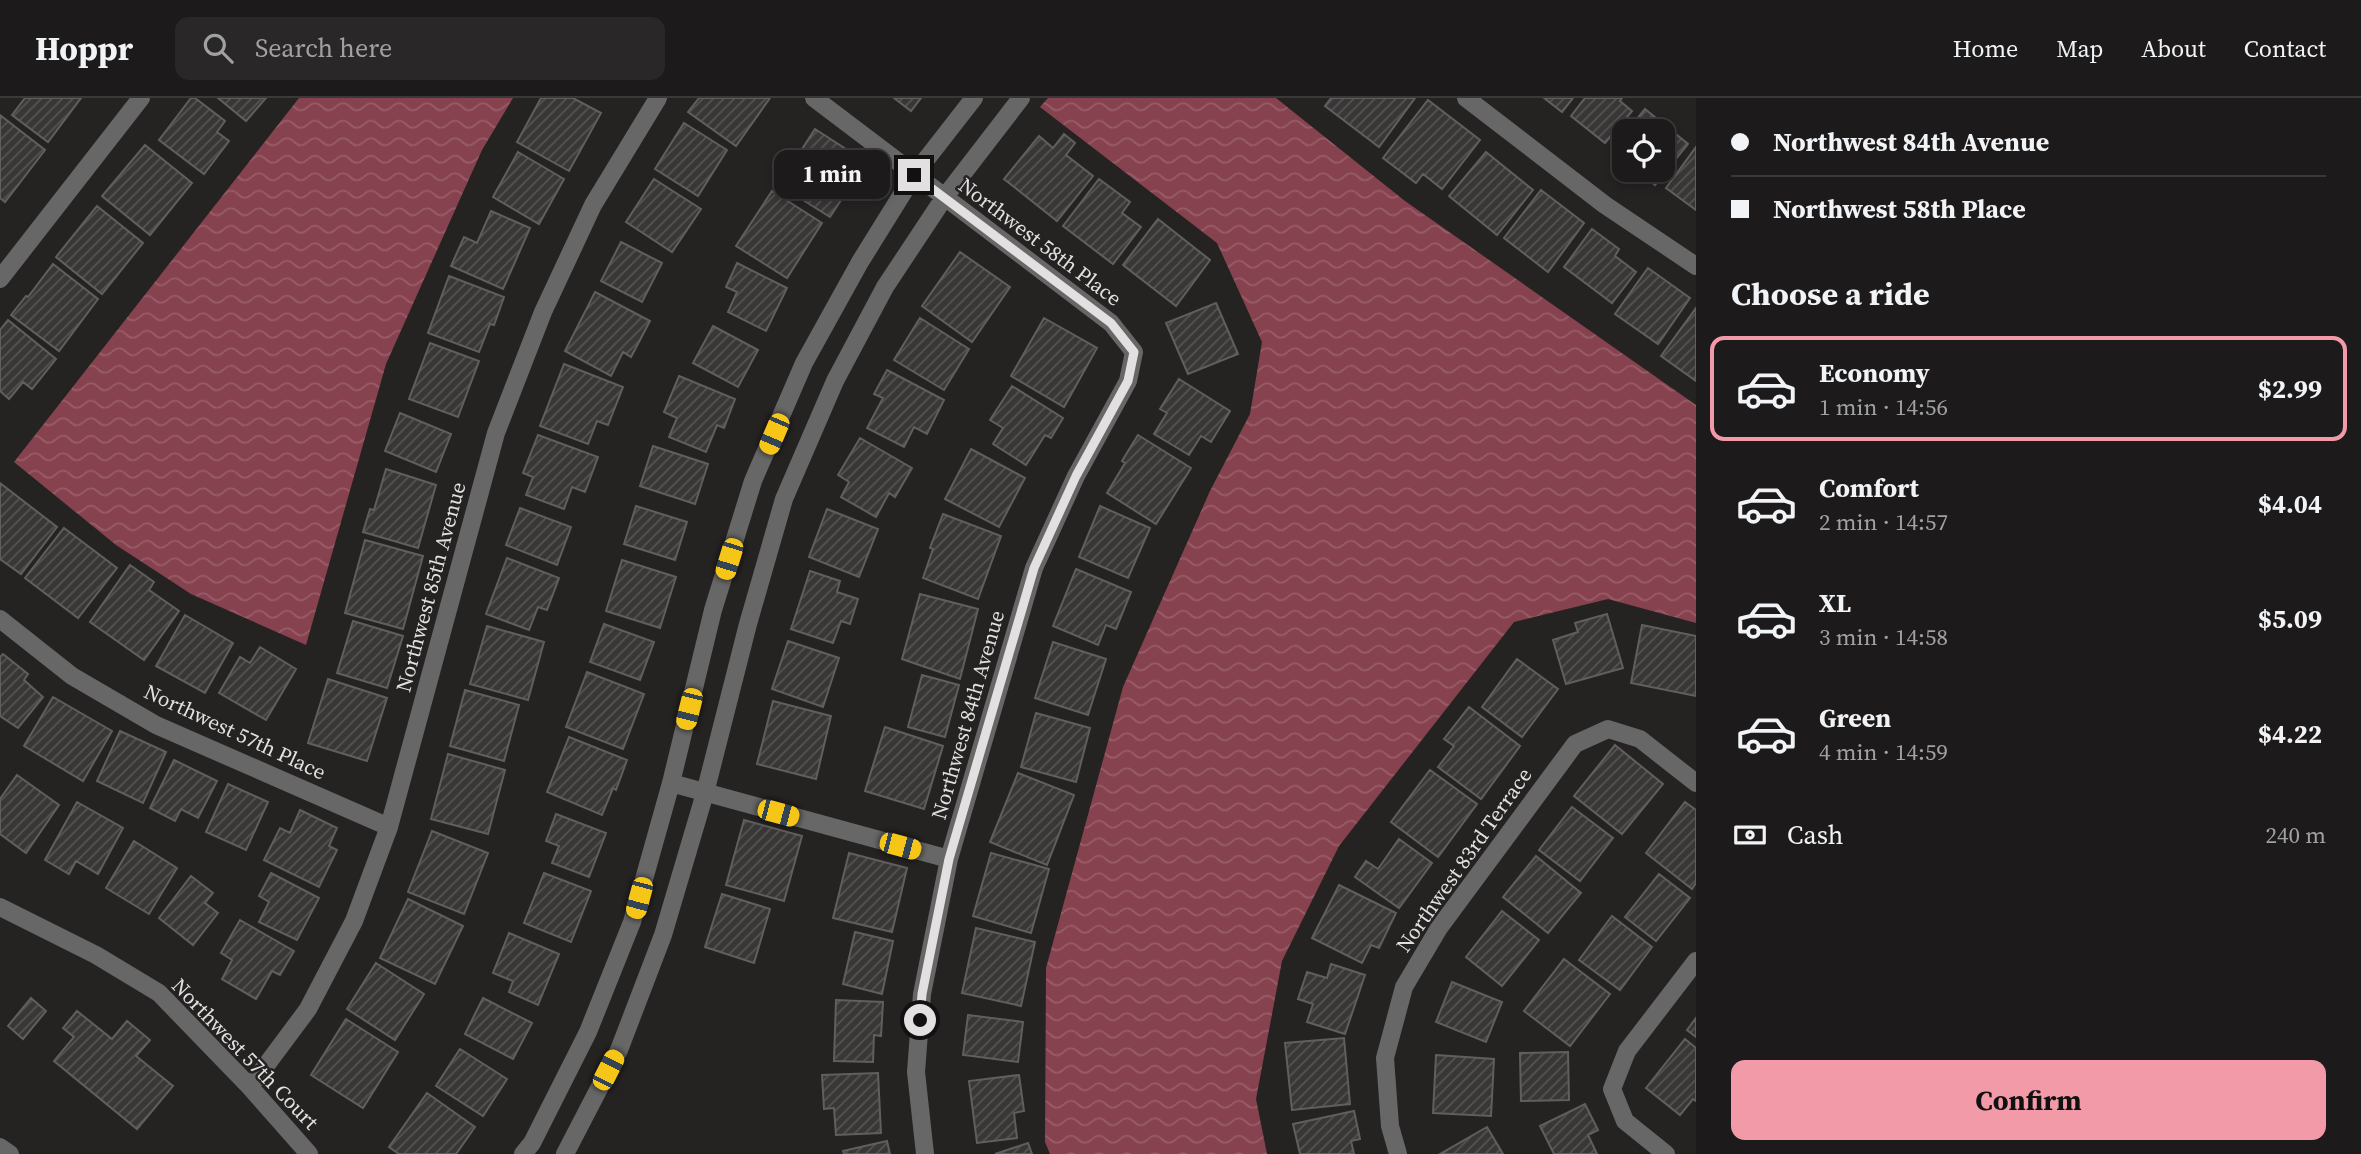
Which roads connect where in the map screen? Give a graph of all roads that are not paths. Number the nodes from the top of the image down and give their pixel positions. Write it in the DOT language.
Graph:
graph roads {
  1 [pos="141,98"];
  2 [pos="658,98"];
  3 [pos="814,98"];
  4 [pos="974,98"];
  5 [pos="1021,98"];
  6 [pos="1466,98"];
  7 [pos="914,175"];
  8 [pos="944,198"];
  9 [pos="1696,266"];
  10 [pos="0,279"];
  11 [pos="1134,352"];
  12 [pos="0,619"];
  13 [pos="671,783"];
  14 [pos="1696,783"];
  15 [pos="705,793"];
  16 [pos="389,827"];
  17 [pos="949,859"];
  18 [pos="0,907"];
  19 [pos="1696,961"];
  20 [pos="250,1087"];
  21 [pos="0,1147"];
  22 [pos="10,1154"];
  23 [pos="309,1154"];
  24 [pos="523,1154"];
  25 [pos="565,1154"];
  26 [pos="925,1154"];
  27 [pos="1398,1154"];
  28 [pos="1666,1154"];
  1 -- 10 [label="street"];
  2 -- 16 [label="street, Northwest 85th Avenue"];
  3 -- 7 [label="street, Northwest 58th Place"];
  4 -- 7 [label="street"];
  5 -- 8 [label="street"];
  6 -- 9 [label="street"];
  7 -- 8 [label="street, Northwest 58th Place"];
  7 -- 13 [label="street"];
  8 -- 11 [label="street, Northwest 58th Place"];
  8 -- 15 [label="street"];
  11 -- 17 [label="street, Northwest 84th Avenue"];
  12 -- 16 [label="street, Northwest 57th Place"];
  13 -- 15 [label="street"];
  13 -- 24 [label="street"];
  14 -- 27 [label="street, Northwest 83rd Terrace"];
  15 -- 17 [label="street"];
  15 -- 25 [label="street"];
  16 -- 20 [label="street, Northwest 85th Avenue"];
  17 -- 26 [label="street, Northwest 84th Avenue"];
  18 -- 20 [label="street, Northwest 57th Court"];
  19 -- 28 [label="street"];
  20 -- 23 [label="street, Northwest 57th Court"];
  21 -- 22 [label="street"];
}
